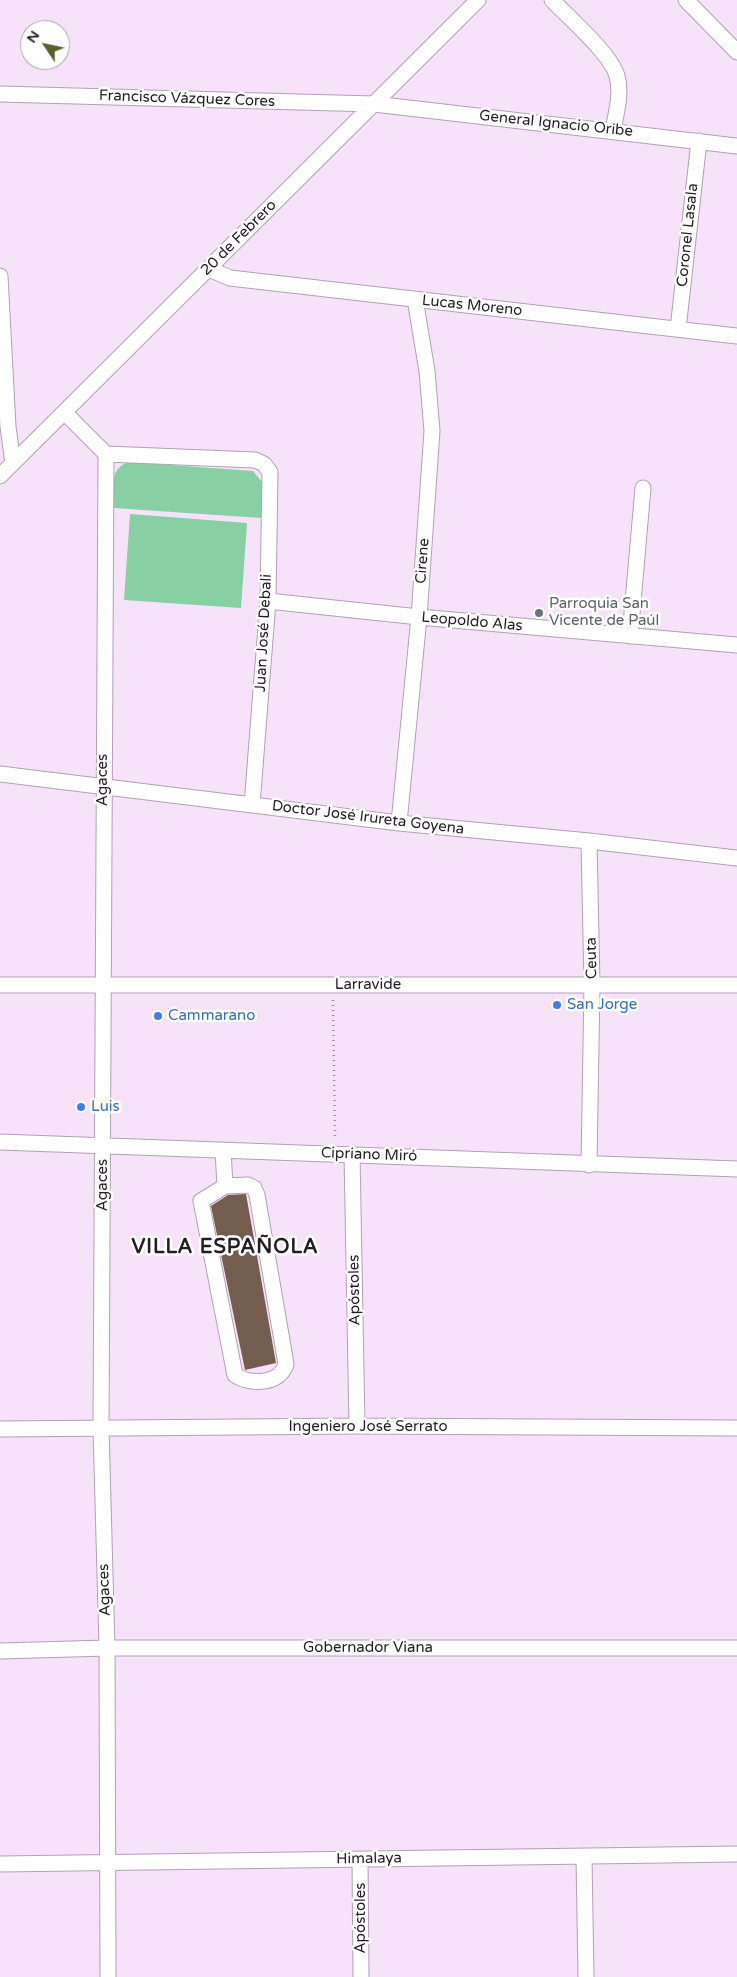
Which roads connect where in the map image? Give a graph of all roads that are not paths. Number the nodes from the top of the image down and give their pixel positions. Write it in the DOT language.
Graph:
graph roads {
  1 [pos="478,0"];
  2 [pos="552,0"];
  3 [pos="686,0"];
  4 [pos="737,52"];
  5 [pos="0,94"];
  6 [pos="374,104"];
  7 [pos="613,130"];
  8 [pos="699,141"];
  9 [pos="737,146"];
  10 [pos="209,269"];
  11 [pos="0,276"];
  12 [pos="415,299"];
  13 [pos="678,329"];
  14 [pos="737,336"];
  15 [pos="64,412"];
  16 [pos="106,454"];
  17 [pos="12,463"];
  18 [pos="0,476"];
  19 [pos="643,488"];
  20 [pos="268,601"];
  21 [pos="419,617"];
  22 [pos="630,636"];
  23 [pos="737,645"];
  24 [pos="0,774"];
  25 [pos="103,787"];
  26 [pos="252,805"];
  27 [pos="398,823"];
  28 [pos="589,841"];
  29 [pos="737,858"];
  30 [pos="592,985"];
  31 [pos="737,985"];
  32 [pos="0,986"];
  33 [pos="103,986"];
  34 [pos="0,1142"];
  35 [pos="103,1145"];
  36 [pos="223,1150"];
  37 [pos="352,1154"];
  38 [pos="589,1165"];
  39 [pos="737,1168"];
  40 [pos="225,1186"];
  41 [pos="357,1426"];
  42 [pos="101,1428"];
  43 [pos="737,1428"];
  44 [pos="0,1429"];
  45 [pos="107,1648"];
  46 [pos="737,1648"];
  47 [pos="0,1651"];
  48 [pos="737,1854"];
  49 [pos="584,1856"];
  50 [pos="360,1860"];
  51 [pos="106,1862"];
  52 [pos="0,1864"];
  53 [pos="108,1977"];
  54 [pos="361,1977"];
  55 [pos="586,1977"];
  1 -- 6 [label="street, 20 de Febrero"];
  2 -- 7 [label="street"];
  3 -- 4 [label="street"];
  5 -- 6 [label="street, Francisco Vázquez Cores"];
  6 -- 7 [label="street, General Ignacio Oribe"];
  6 -- 10 [label="street, 20 de Febrero"];
  7 -- 8 [label="street, General Ignacio Oribe"];
  8 -- 9 [label="street, General Ignacio Oribe"];
  8 -- 13 [label="street, Coronel Lasala"];
  10 -- 12 [label="street, Lucas Moreno"];
  10 -- 15 [label="street, 20 de Febrero"];
  11 -- 17 [label="street"];
  12 -- 13 [label="street, Lucas Moreno"];
  12 -- 21 [label="street, Cirene"];
  13 -- 14 [label="street, Lucas Moreno"];
  15 -- 16 [label="street"];
  15 -- 17 [label="street, 20 de Febrero"];
  16 -- 20 [label="street, Juan José Debali"];
  16 -- 25 [label="street, Agaces"];
  17 -- 18 [label="street, 20 de Febrero"];
  19 -- 22 [label="street"];
  20 -- 21 [label="street, Leopoldo Alas"];
  20 -- 26 [label="street, Juan José Debali"];
  21 -- 22 [label="street, Leopoldo Alas"];
  21 -- 27 [label="street, Cirene"];
  22 -- 23 [label="street, Leopoldo Alas"];
  24 -- 25 [label="street, Doctor José Irureta Goyena"];
  25 -- 26 [label="street, Doctor José Irureta Goyena"];
  25 -- 33 [label="street, Agaces"];
  26 -- 27 [label="street, Doctor José Irureta Goyena"];
  27 -- 28 [label="street, Doctor José Irureta Goyena"];
  28 -- 29 [label="street, Doctor José Irureta Goyena"];
  28 -- 30 [label="street, Ceuta"];
  30 -- 31 [label="street, Larravide"];
  30 -- 33 [label="street, Larravide"];
  30 -- 38 [label="street, Ceuta"];
  32 -- 33 [label="street, Larravide"];
  33 -- 35 [label="street, Agaces"];
  34 -- 35 [label="street, Cipriano Miró"];
  35 -- 36 [label="street, Cipriano Miró"];
  35 -- 42 [label="street, Agaces"];
  36 -- 37 [label="street, Cipriano Miró"];
  36 -- 40 [label="street"];
  37 -- 38 [label="street, Cipriano Miró"];
  37 -- 41 [label="street, Apóstoles"];
  38 -- 39 [label="street, Cipriano Miró"];
  40 -- 40 [label="street"];
  41 -- 42 [label="street, Ingeniero José Serrato"];
  41 -- 43 [label="street, Ingeniero José Serrato"];
  42 -- 44 [label="street, Ingeniero José Serrato"];
  42 -- 45 [label="street, Agaces"];
  45 -- 46 [label="street, Gobernador Viana"];
  45 -- 47 [label="street, Gobernador Viana"];
  45 -- 51 [label="street, Agaces"];
  48 -- 49 [label="street, Himalaya"];
  49 -- 50 [label="street, Himalaya"];
  49 -- 55 [label="street"];
  50 -- 51 [label="street, Himalaya"];
  50 -- 54 [label="street, Apóstoles"];
  51 -- 52 [label="street, Himalaya"];
  51 -- 53 [label="street, Agaces"];
}
